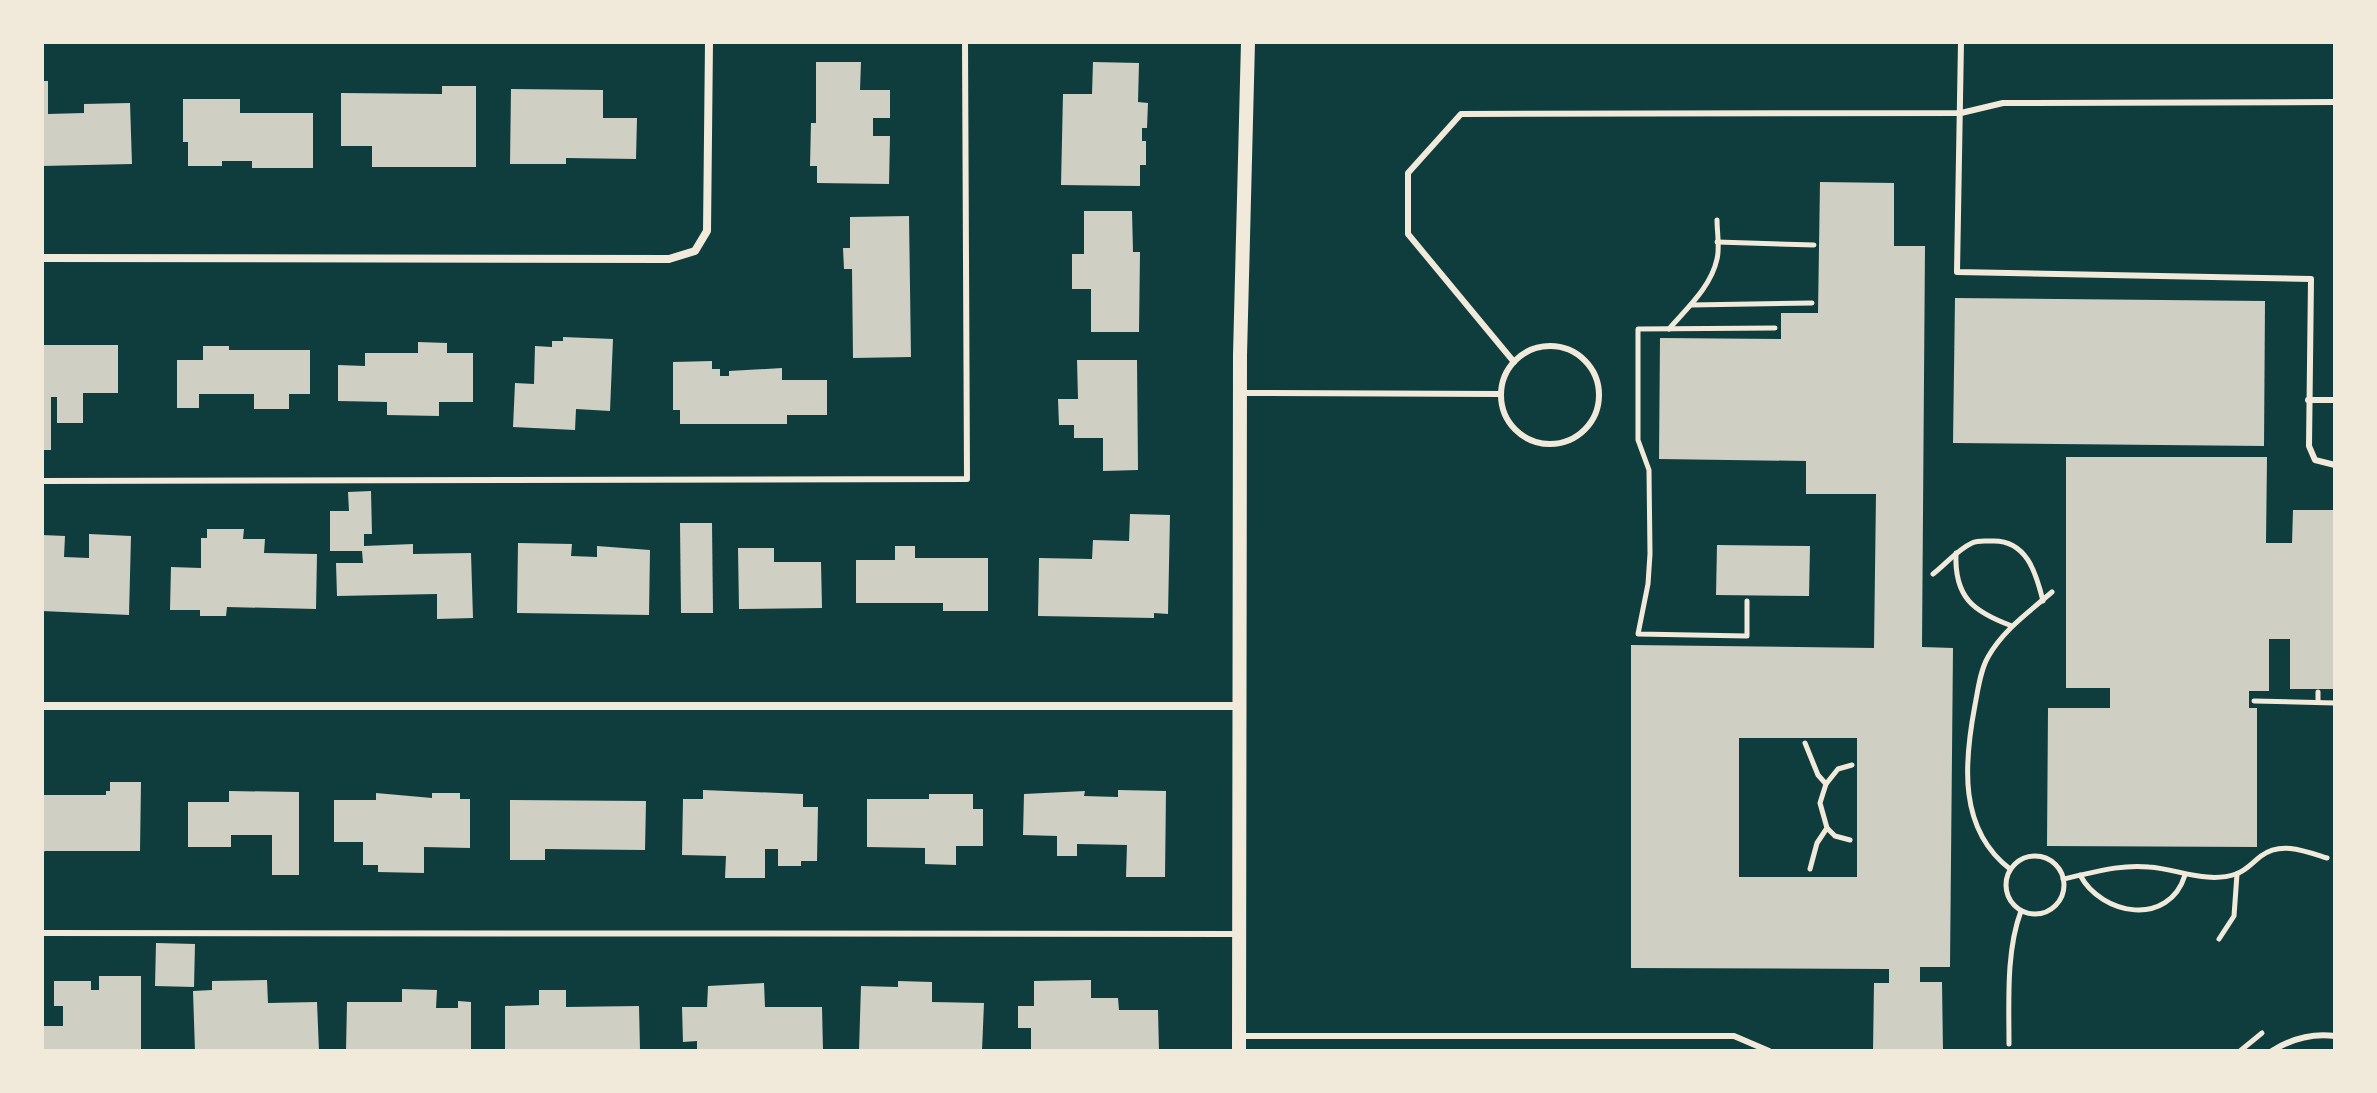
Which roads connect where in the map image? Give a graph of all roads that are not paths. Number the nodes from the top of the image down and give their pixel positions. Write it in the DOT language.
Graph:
graph roads {
  1 [pos="709,42"];
  2 [pos="965,42"];
  3 [pos="1248,42"];
  4 [pos="1961,42"];
  5 [pos="2335,102"];
  6 [pos="1961,113"];
  7 [pos="42,258"];
  8 [pos="1514,362"];
  9 [pos="1240,393"];
  10 [pos="1500,394"];
  11 [pos="2308,400"];
  12 [pos="2335,400"];
  13 [pos="2335,465"];
  14 [pos="42,481"];
  15 [pos="42,706"];
  16 [pos="1240,706"];
  17 [pos="42,933"];
  18 [pos="1239,934"];
  19 [pos="2335,1036"];
  20 [pos="1239,1044"];
  21 [pos="1769,1051"];
  22 [pos="2272,1051"];
  1 -- 7 [label="street"];
  2 -- 14 [label="lane"];
  3 -- 9 [label="street"];
  4 -- 6 [label="lane"];
  5 -- 6 [label="lane"];
  6 -- 8 [label="lane"];
  6 -- 11 [label="lane"];
  8 -- 10 [label="lane"];
  8 -- 10 [label="lane"];
  9 -- 10 [label="lane"];
  9 -- 16 [label="street"];
  11 -- 12 [label="lane"];
  11 -- 13 [label="lane"];
  15 -- 16 [label="street"];
  16 -- 18 [label="street"];
  17 -- 18 [label="lane"];
  18 -- 20 [label="street"];
  19 -- 22 [label="lane"];
  20 -- 21 [label="lane"];
}
